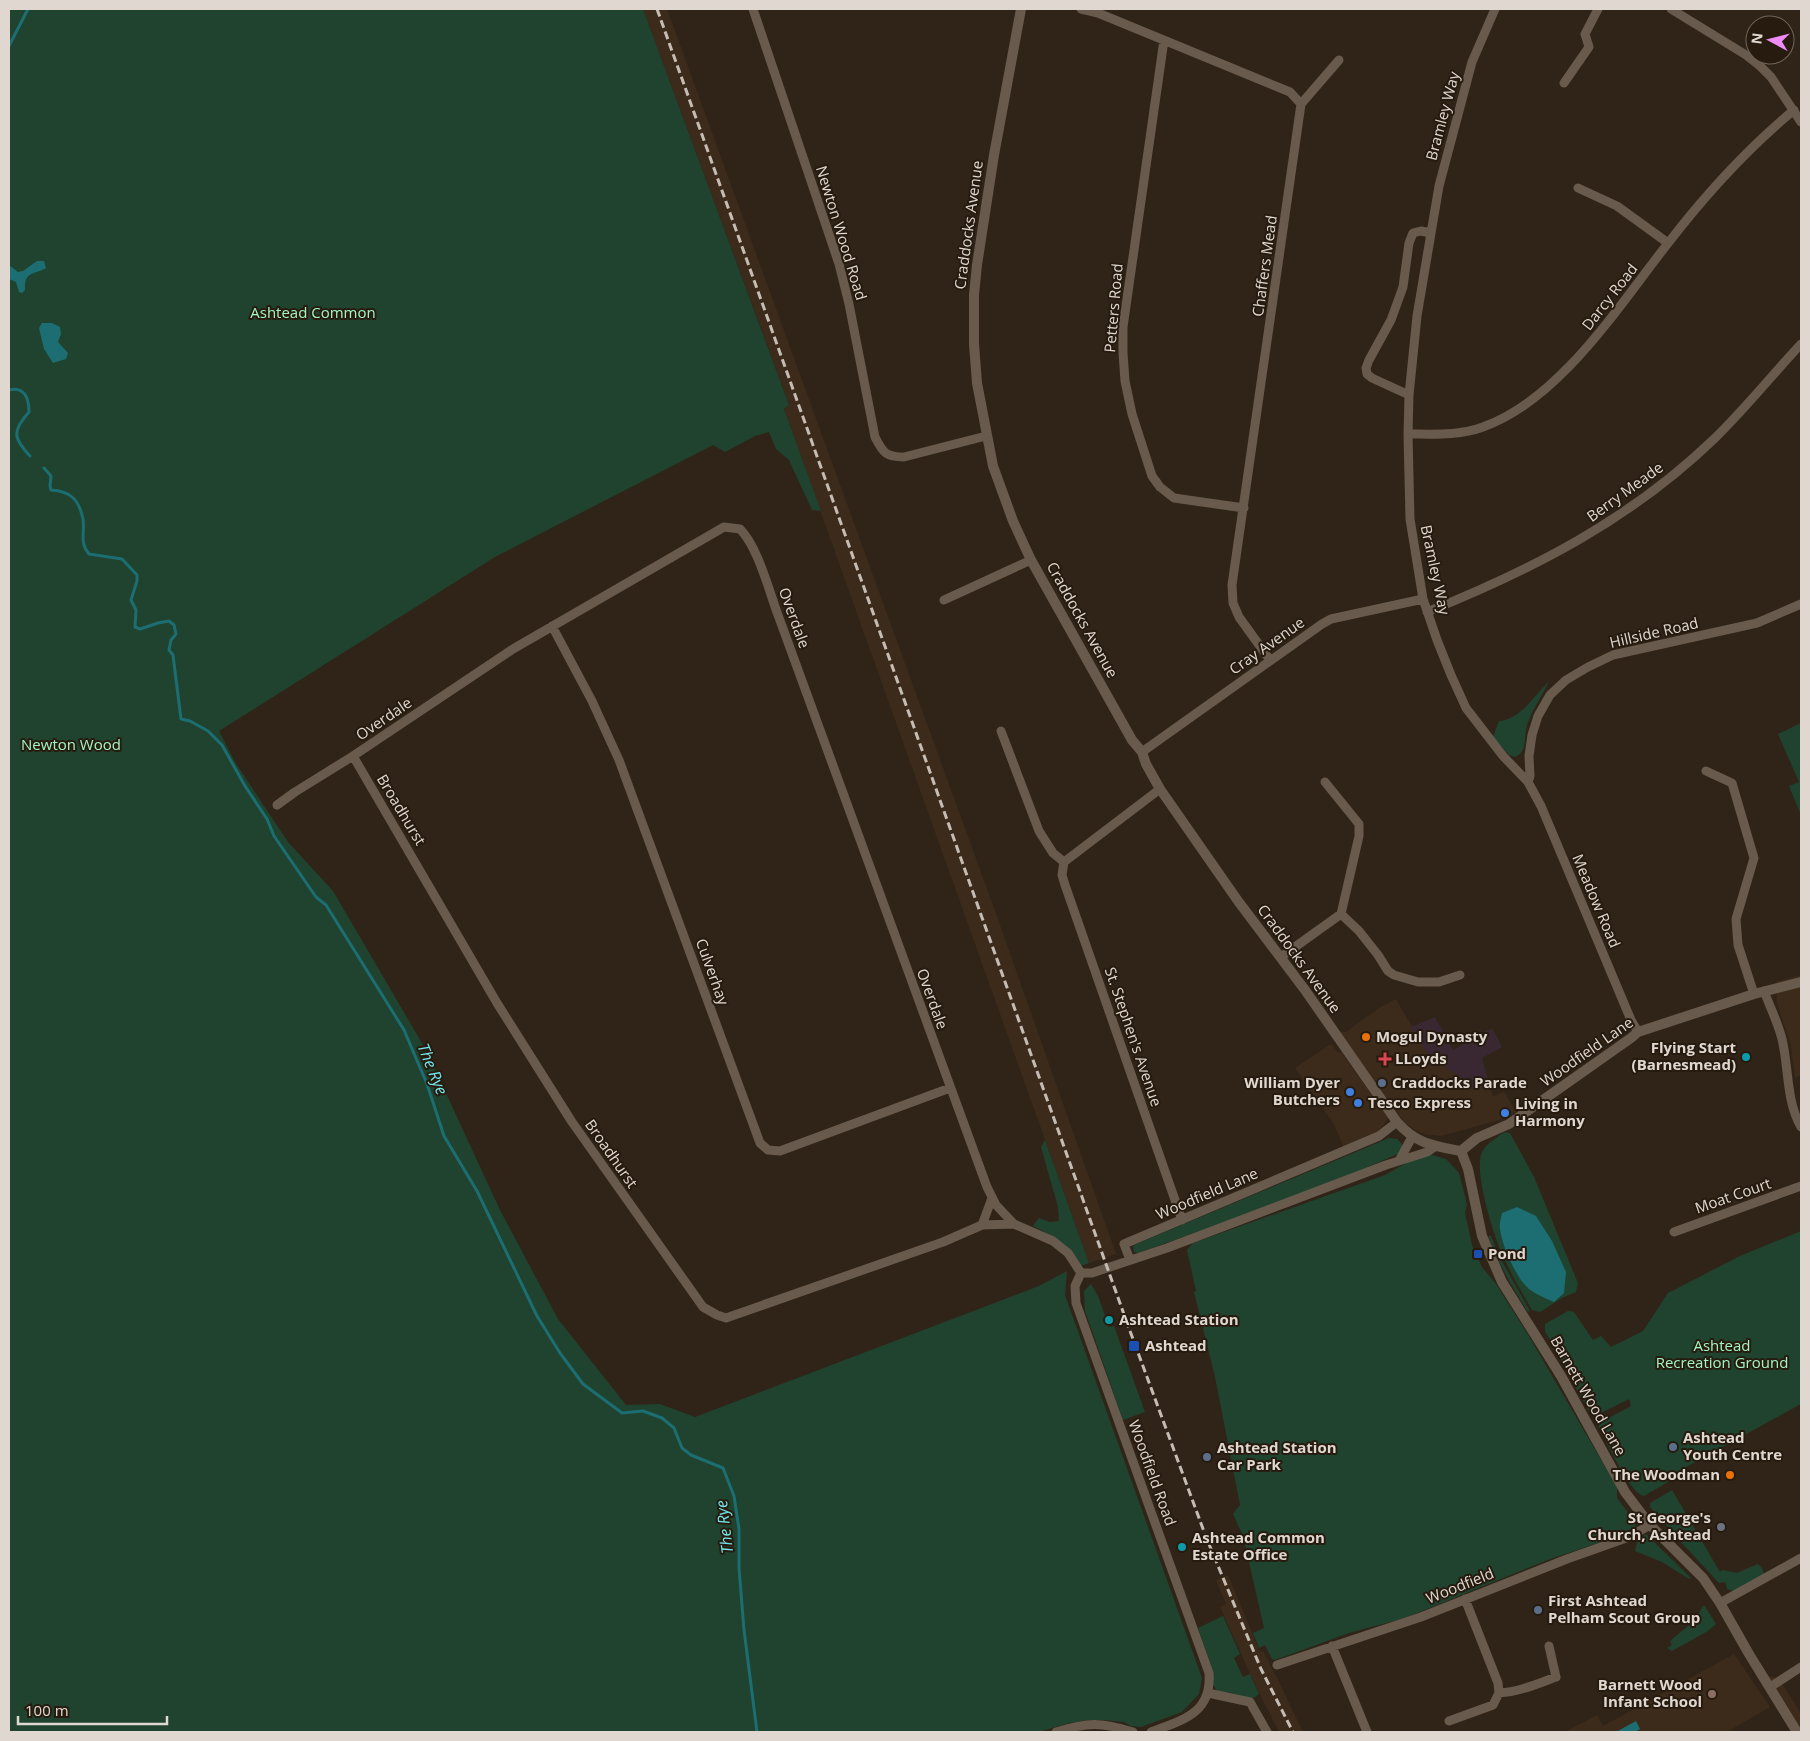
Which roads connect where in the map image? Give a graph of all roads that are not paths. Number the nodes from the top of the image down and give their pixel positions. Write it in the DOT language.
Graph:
graph roads {
  1 [pos="753,9"];
  2 [pos="1021,9"];
  3 [pos="1081,9"];
  4 [pos="1495,9"];
  5 [pos="1598,9"];
  6 [pos="1671,9"];
  7 [pos="1164,40"];
  8 [pos="1339,60"];
  9 [pos="1564,83"];
  10 [pos="1301,104"];
  11 [pos="1794,110"];
  12 [pos="1801,122"];
  13 [pos="1578,188"];
  14 [pos="1431,234"];
  15 [pos="1668,243"];
  16 [pos="1801,344"];
  17 [pos="1409,394"];
  18 [pos="1408,434"];
  19 [pos="986,436"];
  20 [pos="1244,508"];
  21 [pos="1031,560"];
  22 [pos="1423,599"];
  23 [pos="944,600"];
  24 [pos="1801,604"];
  25 [pos="1427,612"];
  26 [pos="552,626"];
  27 [pos="1270,660"];
  28 [pos="1001,731"];
  29 [pos="1142,752"];
  30 [pos="353,756"];
  31 [pos="1706,771"];
  32 [pos="1325,782"];
  33 [pos="1528,782"];
  34 [pos="1160,789"];
  35 [pos="277,805"];
  36 [pos="1064,862"];
  37 [pos="1341,914"];
  38 [pos="1281,957"];
  39 [pos="1460,974"];
  40 [pos="1801,982"];
  41 [pos="1759,993"];
  42 [pos="1638,1032"];
  43 [pos="950,1088"];
  44 [pos="1397,1122"];
  45 [pos="1801,1127"];
  46 [pos="1412,1137"];
  47 [pos="1436,1146"];
  48 [pos="1461,1151"];
  49 [pos="1400,1159"];
  50 [pos="1801,1186"];
  51 [pos="992,1198"];
  52 [pos="1182,1220"];
  53 [pos="1014,1224"];
  54 [pos="982,1225"];
  55 [pos="1674,1232"];
  56 [pos="1130,1260"];
  57 [pos="1081,1272"];
  58 [pos="1650,1525"];
  59 [pos="1801,1558"];
  60 [pos="1464,1599"];
  61 [pos="1720,1603"];
  62 [pos="1332,1646"];
  63 [pos="1549,1646"];
  64 [pos="1277,1664"];
  65 [pos="1801,1667"];
  66 [pos="1770,1687"];
  67 [pos="1208,1693"];
  68 [pos="1498,1693"];
  69 [pos="1449,1721"];
  70 [pos="1056,1732"];
  71 [pos="1133,1732"];
  72 [pos="1151,1732"];
  73 [pos="1267,1732"];
  74 [pos="1366,1732"];
  75 [pos="1797,1732"];
  1 -- 19 [label="street, Newton Wood Road"];
  2 -- 19 [label="street, Craddocks Avenue"];
  3 -- 7 [label="street"];
  4 -- 14 [label="street, Bramley Way"];
  5 -- 9 [label="street"];
  6 -- 11 [label="street"];
  7 -- 10 [label="street"];
  7 -- 20 [label="street, Petters Road"];
  8 -- 10 [label="street"];
  10 -- 20 [label="street, Chaffers Mead"];
  11 -- 12 [label="street"];
  11 -- 15 [label="street, Darcy Road"];
  13 -- 15 [label="street"];
  14 -- 17 [label="street, Bramley Way"];
  14 -- 17 [label="street"];
  15 -- 18 [label="street, Darcy Road"];
  16 -- 25 [label="street, Berry Meade"];
  17 -- 18 [label="street, Bramley Way"];
  18 -- 22 [label="street, Bramley Way"];
  19 -- 21 [label="street, Craddocks Avenue"];
  20 -- 27 [label="street, Chaffers Mead"];
  21 -- 23 [label="street"];
  21 -- 29 [label="street, Craddocks Avenue"];
  22 -- 25 [label="street, Bramley Way"];
  22 -- 27 [label="street, Cray Avenue"];
  24 -- 33 [label="street, Hillside Road"];
  25 -- 33 [label="street, Bramley Way"];
  26 -- 30 [label="street, Overdale"];
  26 -- 43 [label="street, Culverhay"];
  26 -- 43 [label="street, Overdale"];
  27 -- 29 [label="street, Cray Avenue"];
  28 -- 36 [label="street"];
  29 -- 34 [label="street, Craddocks Avenue"];
  30 -- 35 [label="street, Overdale"];
  30 -- 54 [label="street, Broadhurst"];
  31 -- 41 [label="street"];
  32 -- 37 [label="street"];
  33 -- 42 [label="street, Meadow Road"];
  34 -- 36 [label="street"];
  34 -- 38 [label="street, Craddocks Avenue"];
  36 -- 52 [label="street, St. Stephen's Avenue"];
  37 -- 38 [label="street"];
  37 -- 39 [label="street"];
  38 -- 44 [label="street, Craddocks Avenue"];
  40 -- 41 [label="street, Woodfield Lane"];
  41 -- 42 [label="street, Woodfield Lane"];
  41 -- 45 [label="street"];
  42 -- 48 [label="street, Woodfield Lane"];
  43 -- 51 [label="street, Overdale"];
  44 -- 46 [label="street, Craddocks Avenue"];
  44 -- 52 [label="street, Woodfield Lane"];
  46 -- 47 [label="street, Craddocks Avenue"];
  46 -- 49 [label="street"];
  47 -- 48 [label="street"];
  47 -- 49 [label="street"];
  48 -- 58 [label="street, Barnett Wood Lane"];
  49 -- 56 [label="street"];
  50 -- 55 [label="street, Moat Court"];
  51 -- 53 [label="street, Overdale"];
  51 -- 54 [label="street"];
  52 -- 56 [label="street, Woodfield Lane"];
  53 -- 54 [label="street, Broadhurst"];
  53 -- 57 [label="street, Broadhurst"];
  56 -- 57 [label="street"];
  57 -- 67 [label="street, Woodfield Road"];
  58 -- 60 [label="street, Woodfield"];
  58 -- 61 [label="street, Barnett Wood Lane"];
  59 -- 61 [label="street"];
  60 -- 62 [label="street, Woodfield"];
  60 -- 68 [label="street"];
  61 -- 66 [label="street, Barnett Wood Lane"];
  62 -- 64 [label="street, Woodfield"];
  62 -- 74 [label="street"];
  63 -- 68 [label="street"];
  65 -- 66 [label="street"];
  66 -- 75 [label="street, Barnett Wood Lane"];
  67 -- 72 [label="street"];
  67 -- 73 [label="street"];
  68 -- 69 [label="street"];
  70 -- 71 [label="street"];
}
